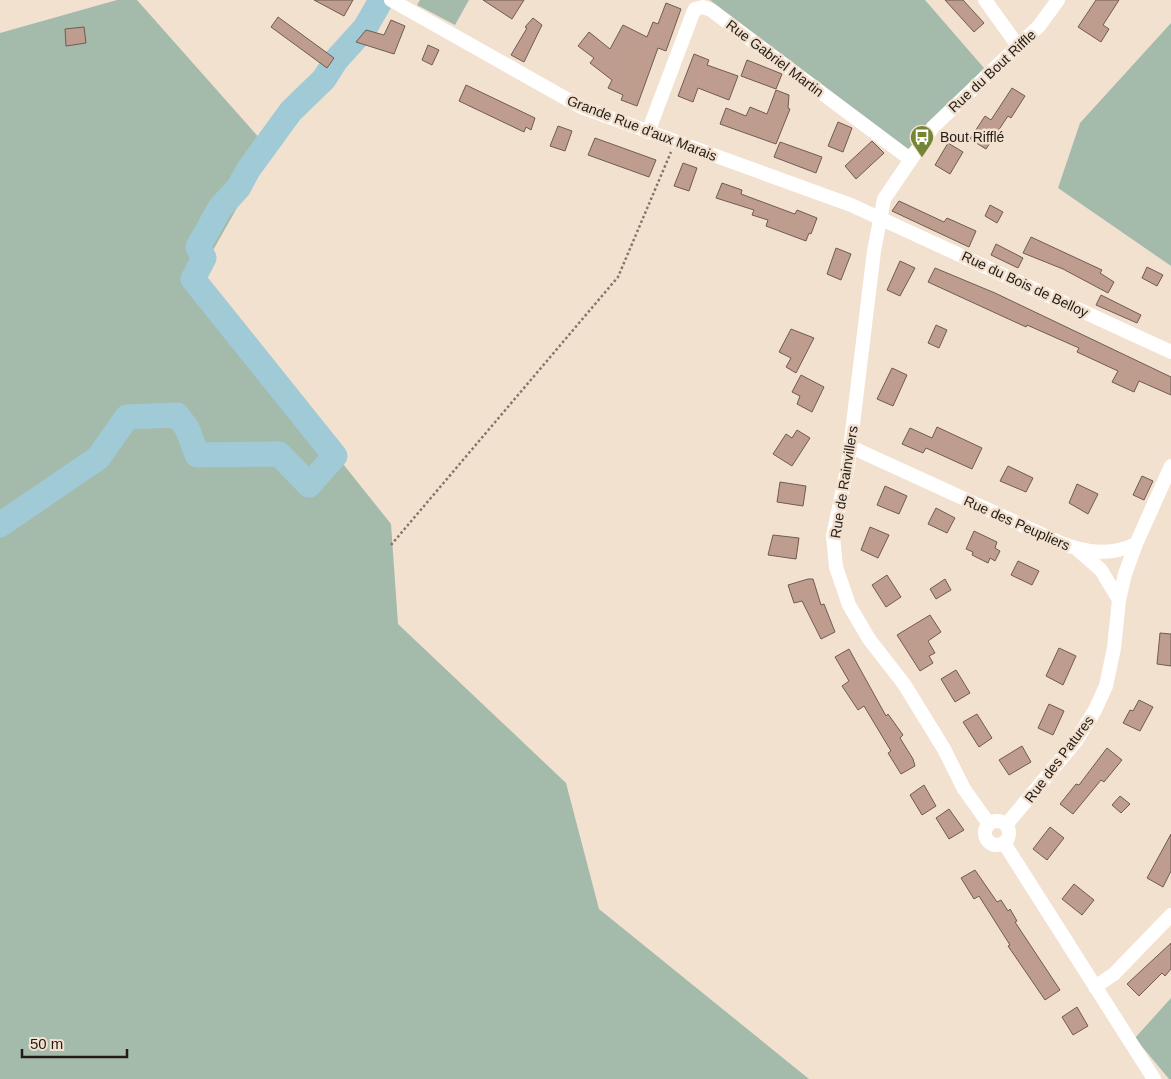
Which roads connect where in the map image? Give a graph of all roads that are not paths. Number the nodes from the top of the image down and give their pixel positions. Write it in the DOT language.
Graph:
graph roads {
  1 [pos="391,0"];
  2 [pos="985,0"];
  3 [pos="1058,0"];
  4 [pos="1018,46"];
  5 [pos="648,132"];
  6 [pos="910,159"];
  7 [pos="879,218"];
  8 [pos="1171,352"];
  9 [pos="851,447"];
  10 [pos="1171,466"];
  11 [pos="1136,544"];
  12 [pos="1078,550"];
  13 [pos="1119,600"];
  14 [pos="989,824"];
  15 [pos="1006,825"];
  16 [pos="1004,843"];
  17 [pos="1171,915"];
  18 [pos="1095,988"];
  19 [pos="1154,1079"];
  1 -- 5 [label="street, Grande Rue d'aux Marais"];
  2 -- 4 [label="street"];
  3 -- 4 [label="street, Rue du Bout Riffle"];
  4 -- 6 [label="street, Rue du Bout Riffle"];
  5 -- 6 [label="street, Rue Gabriel Martin"];
  5 -- 7 [label="street, Grande Rue d'aux Marais"];
  6 -- 7 [label="street, Rue du Bout Riffle"];
  7 -- 8 [label="street, Rue du Bois de Belloy"];
  7 -- 9 [label="street, Rue de Rainvillers"];
  9 -- 12 [label="street, Rue des Peupliers"];
  9 -- 14 [label="street, Rue de Rainvillers"];
  10 -- 11 [label="street"];
  11 -- 12 [label="street, Rue des Peupliers"];
  11 -- 13 [label="street, Rue des Patures"];
  12 -- 13 [label="street"];
  13 -- 15 [label="street, Rue des Patures"];
  14 -- 15 [label="street"];
  14 -- 16 [label="street"];
  15 -- 16 [label="street"];
  16 -- 18 [label="street"];
  17 -- 18 [label="street"];
  18 -- 19 [label="street"];
}
